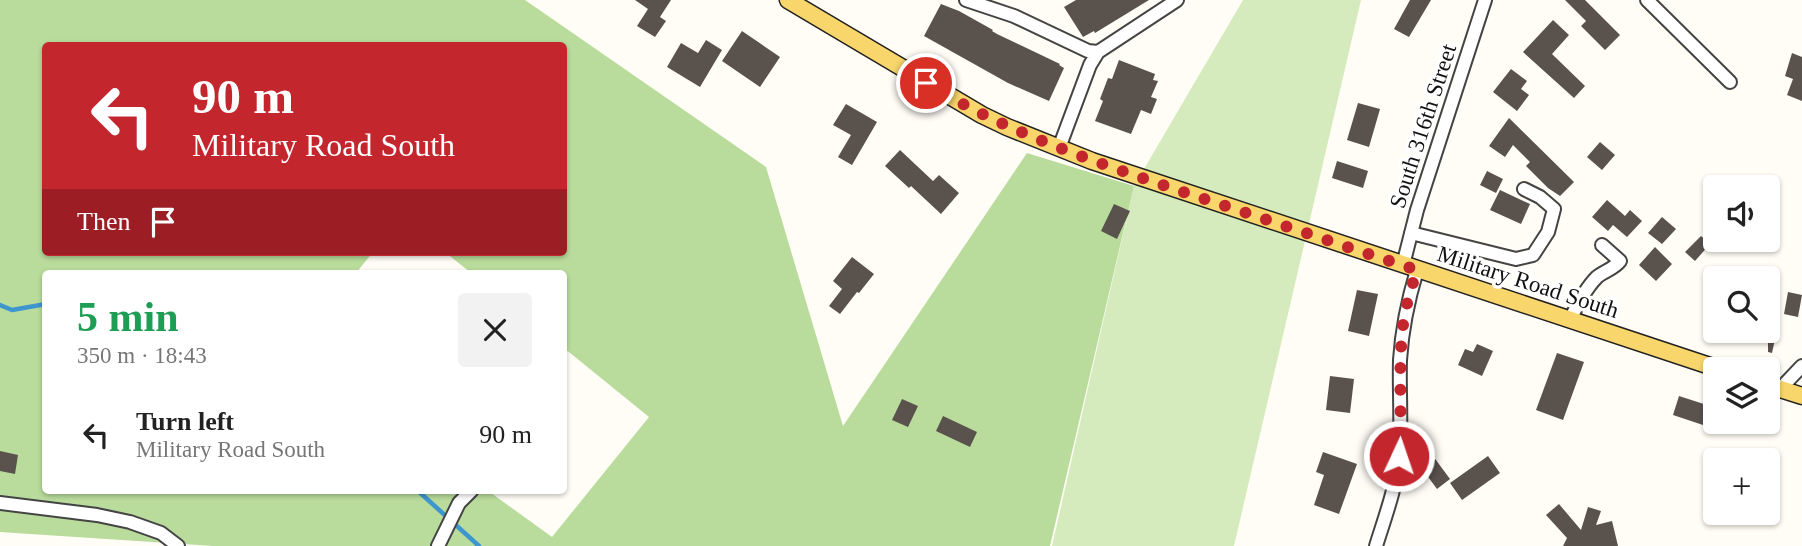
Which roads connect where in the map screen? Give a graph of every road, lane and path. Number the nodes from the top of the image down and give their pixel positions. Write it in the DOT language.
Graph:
graph roads {
  1 [pos="788,0"];
  2 [pos="966,0"];
  3 [pos="1177,0"];
  4 [pos="1485,0"];
  5 [pos="1647,0"];
  6 [pos="1098,52"];
  7 [pos="1730,82"];
  8 [pos="1059,148"];
  9 [pos="1524,189"];
  10 [pos="1411,233"];
  11 [pos="1602,245"];
  12 [pos="1410,268"];
  13 [pos="1570,320"];
  14 [pos="1703,364"];
  15 [pos="1802,366"];
  16 [pos="1780,382"];
  17 [pos="1780,389"];
  18 [pos="1802,396"];
  19 [pos="468,494"];
  20 [pos="0,503"];
  21 [pos="178,546"];
  22 [pos="438,546"];
  23 [pos="1376,546"];
  1 -- 8 [label="main road, Military Road South"];
  2 -- 6 [label="street"];
  3 -- 6 [label="street"];
  4 -- 10 [label="street, South 316th Street"];
  5 -- 7 [label="street"];
  6 -- 8 [label="street"];
  8 -- 12 [label="main road, Military Road South"];
  9 -- 10 [label="street"];
  10 -- 12 [label="street, South 316th Street"];
  11 -- 13 [label="street"];
  12 -- 13 [label="main road, Military Road South"];
  12 -- 23 [label="street, South 316th Street"];
  13 -- 14 [label="main road, Military Road South"];
  15 -- 16 [label="street"];
  17 -- 18 [label="main road"];
  19 -- 22 [label="street"];
  20 -- 21 [label="street"];
}
